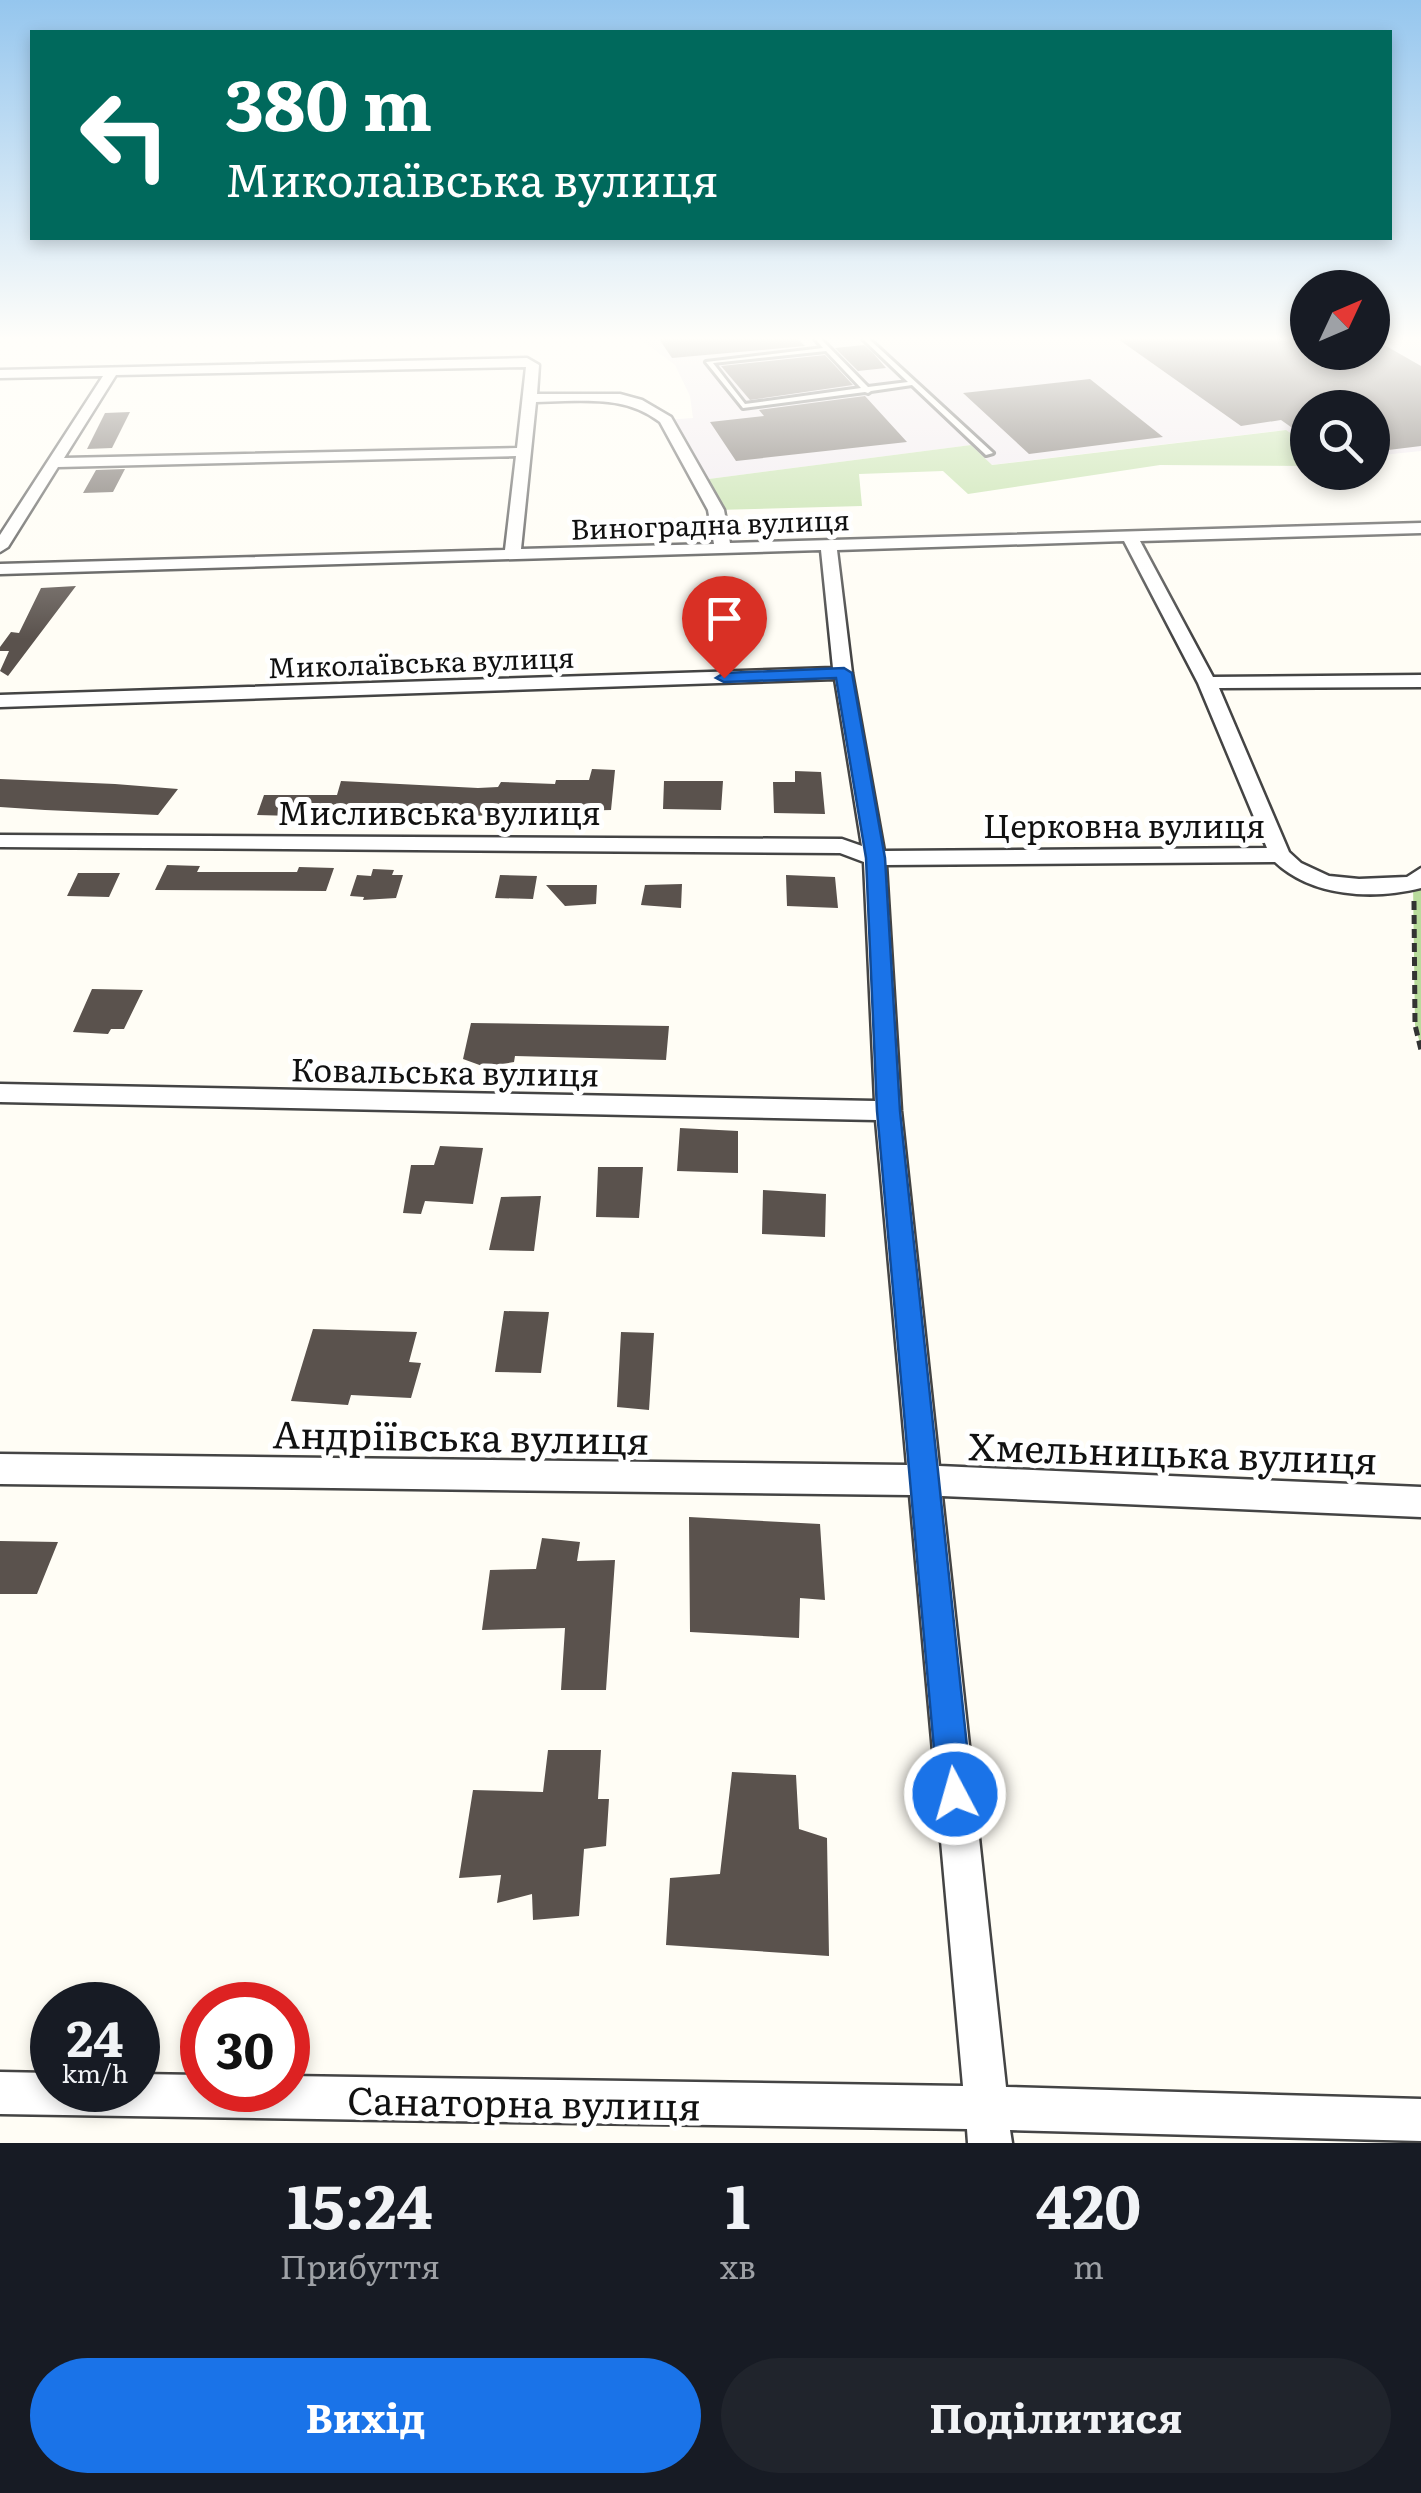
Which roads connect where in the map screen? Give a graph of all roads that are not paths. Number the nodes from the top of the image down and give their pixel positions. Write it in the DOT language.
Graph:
graph roads {
  1 [pos="66,439"];
  2 [pos="524,439"];
  3 [pos="677,439"];
  4 [pos="975,439"];
  5 [pos="522,452"];
  6 [pos="989,452"];
  7 [pos="50,463"];
  8 [pos="1421,528"];
  9 [pos="1130,537"];
  10 [pos="828,543"];
  11 [pos="0,547"];
  12 [pos="723,549"];
  13 [pos="512,556"];
  14 [pos="0,570"];
  15 [pos="844,673"];
  16 [pos="1421,681"];
  17 [pos="1206,683"];
  18 [pos="0,701"];
  19 [pos="0,841"];
  20 [pos="1280,855"];
  21 [pos="875,858"];
  22 [pos="1417,879"];
  23 [pos="0,1093"];
  24 [pos="888,1111"];
  25 [pos="0,1469"];
  26 [pos="922,1480"];
  27 [pos="1421,1502"];
  28 [pos="0,2093"];
  29 [pos="1421,2120"];
  30 [pos="989,2126"];
  1 -- 7 [label="street"];
  2 -- 5 [label="street"];
  3 -- 12 [label="street"];
  4 -- 6 [label="lane"];
  5 -- 7 [label="street"];
  5 -- 13 [label="street"];
  7 -- 11 [label="street"];
  8 -- 9 [label="street, Виноградна вулиця"];
  9 -- 10 [label="street, Виноградна вулиця"];
  9 -- 17 [label="street"];
  10 -- 12 [label="street, Виноградна вулиця"];
  10 -- 15 [label="street"];
  12 -- 13 [label="street, Виноградна вулиця"];
  13 -- 14 [label="street, Виноградна вулиця"];
  15 -- 18 [label="street, Миколаївська вулиця"];
  15 -- 21 [label="street"];
  16 -- 17 [label="street"];
  17 -- 20 [label="street"];
  19 -- 21 [label="street, Мисливська вулиця"];
  20 -- 21 [label="street, Церковна вулиця"];
  20 -- 22 [label="street, Церковна вулиця"];
  21 -- 24 [label="street"];
  23 -- 24 [label="street, Ковальська вулиця"];
  24 -- 26 [label="street"];
  25 -- 26 [label="street, Андріївська вулиця"];
  26 -- 27 [label="street, Хмельницька вулиця"];
  26 -- 30 [label="street"];
  28 -- 30 [label="street, Санаторна вулиця"];
  29 -- 30 [label="street, Санаторна вулиця"];
}
